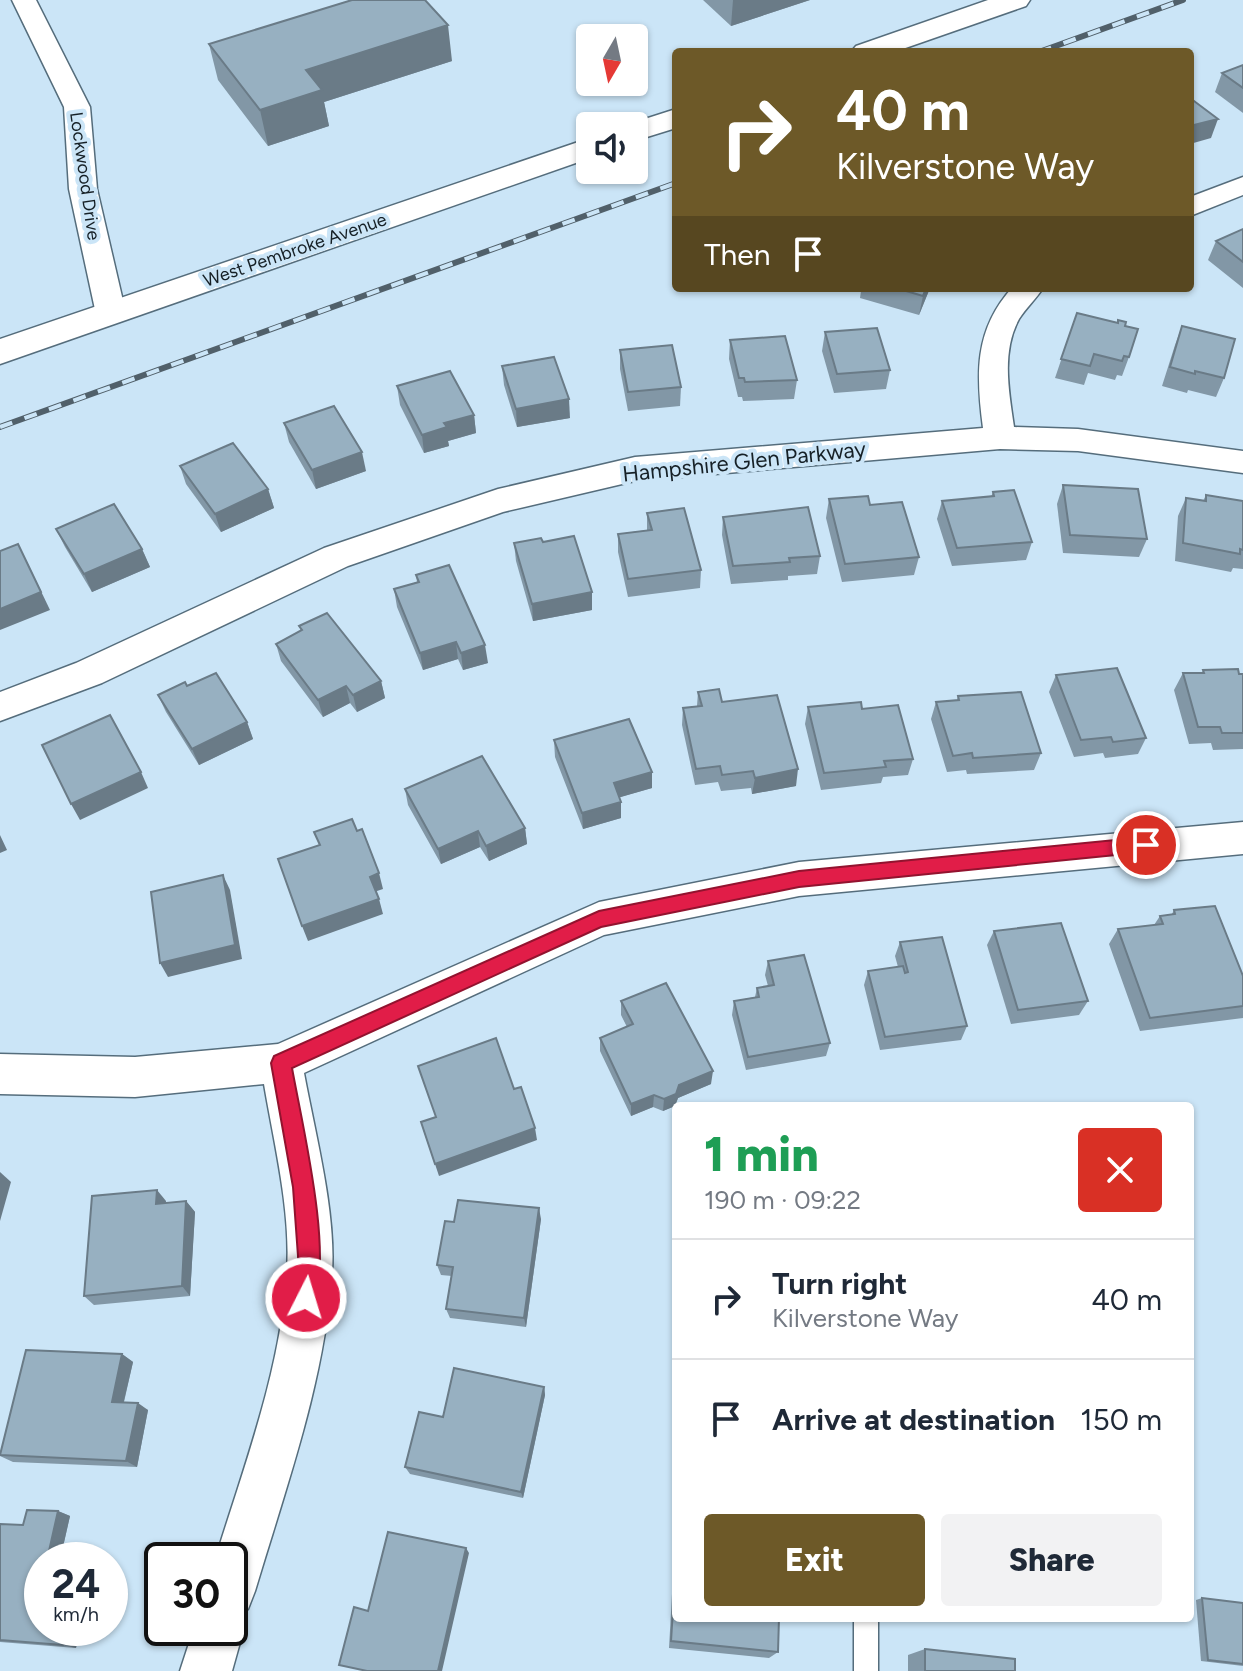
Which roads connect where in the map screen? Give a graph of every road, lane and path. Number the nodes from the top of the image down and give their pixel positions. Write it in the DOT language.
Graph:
graph roads {
  1 [pos="24,0"];
  2 [pos="1016,0"];
  3 [pos="878,48"];
  4 [pos="672,119"];
  5 [pos="648,127"];
  6 [pos="576,152"];
  7 [pos="1243,185"];
  8 [pos="1194,205"];
  9 [pos="1024,292"];
  10 [pos="111,314"];
  11 [pos="0,352"];
  12 [pos="1000,438"];
  13 [pos="1243,462"];
  14 [pos="0,707"];
  15 [pos="1243,838"];
  16 [pos="281,1063"];
  17 [pos="0,1074"];
  18 [pos="245,1542"];
  19 [pos="866,1622"];
  20 [pos="214,1646"];
  21 [pos="206,1671"];
  22 [pos="866,1671"];
  1 -- 10 [label="street, Lockwood Drive"];
  2 -- 3 [label="main road"];
  4 -- 5 [label="main road"];
  6 -- 10 [label="main road, West Pembroke Avenue"];
  7 -- 8 [label="street"];
  9 -- 12 [label="street"];
  10 -- 11 [label="main road, West Pembroke Avenue"];
  12 -- 13 [label="street, Hampshire Glen Parkway"];
  12 -- 14 [label="street, Hampshire Glen Parkway"];
  15 -- 16 [label="street"];
  16 -- 17 [label="street"];
  16 -- 18 [label="street"];
  19 -- 22 [label="lane"];
  20 -- 21 [label="street"];
}
